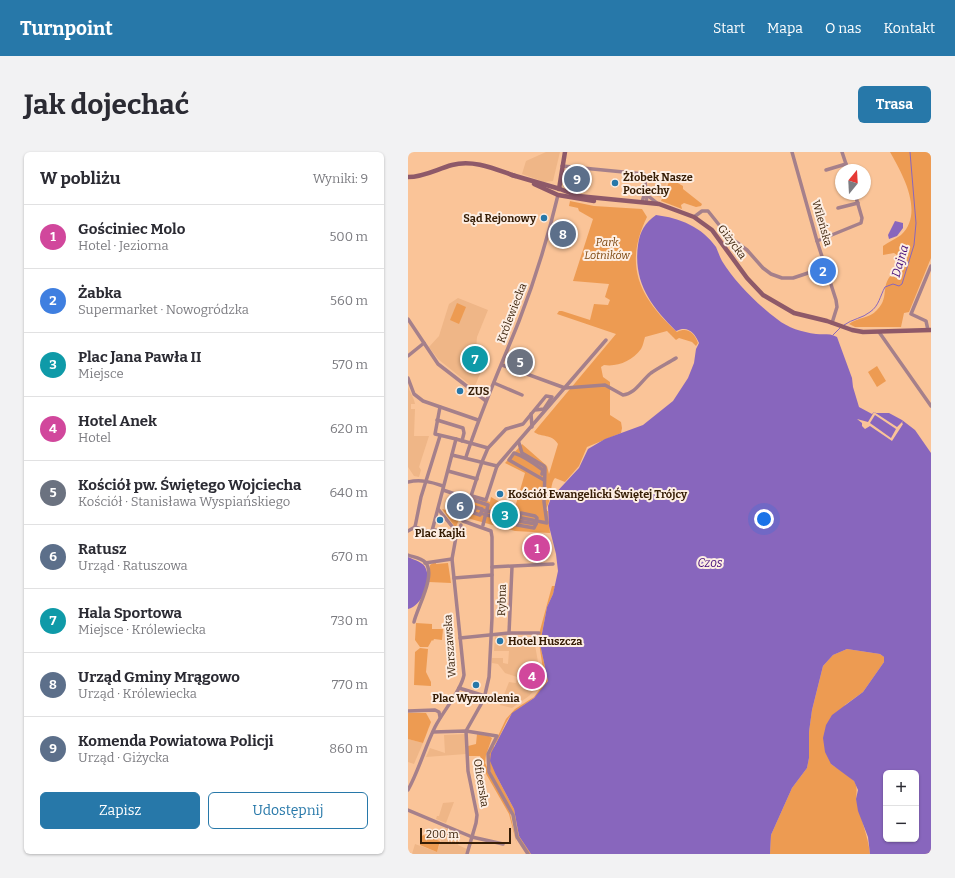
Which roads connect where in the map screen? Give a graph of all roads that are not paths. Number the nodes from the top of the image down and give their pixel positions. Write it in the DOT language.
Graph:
graph roads {
  1 [pos="565,152"];
  2 [pos="792,152"];
  3 [pos="842,152"];
  4 [pos="846,164"];
  5 [pos="562,166"];
  6 [pos="835,167"];
  7 [pos="826,170"];
  8 [pos="512,175"];
  9 [pos="408,177"];
  10 [pos="560,180"];
  11 [pos="551,186"];
  12 [pos="645,192"];
  13 [pos="559,193"];
  14 [pos="644,202"];
  15 [pos="858,202"];
  16 [pos="659,204"];
  17 [pos="838,208"];
  18 [pos="694,217"];
  19 [pos="817,241"];
  20 [pos="931,266"];
  21 [pos="826,267"];
  22 [pos="408,319"];
  23 [pos="832,323"];
  24 [pos="930,330"];
  25 [pos="880,332"];
  26 [pos="606,340"];
  27 [pos="424,343"];
  28 [pos="408,356"];
  29 [pos="676,358"];
  30 [pos="502,365"];
  31 [pos="408,378"];
  32 [pos="494,383"];
  33 [pos="566,388"];
  34 [pos="522,395"];
  35 [pos="486,401"];
  36 [pos="931,406"];
  37 [pos="440,407"];
  38 [pos="535,410"];
  39 [pos="531,414"];
  40 [pos="437,420"];
  41 [pos="478,420"];
  42 [pos="532,427"];
  43 [pos="440,436"];
  44 [pos="456,439"];
  45 [pos="462,440"];
  46 [pos="471,443"];
  47 [pos="519,443"];
  48 [pos="488,448"];
  49 [pos="511,449"];
  50 [pos="452,453"];
  51 [pos="522,453"];
  52 [pos="466,457"];
  53 [pos="506,460"];
  54 [pos="482,462"];
  55 [pos="497,466"];
  56 [pos="448,471"];
  57 [pos="477,479"];
  58 [pos="542,480"];
  59 [pos="426,481"];
  60 [pos="408,482"];
  61 [pos="443,488"];
  62 [pos="471,497"];
  63 [pos="468,506"];
  64 [pos="438,509"];
  65 [pos="486,513"];
  66 [pos="518,519"];
  67 [pos="536,522"];
  68 [pos="462,523"];
  69 [pos="483,526"];
  70 [pos="415,527"];
  71 [pos="408,531"];
  72 [pos="432,531"];
  73 [pos="456,532"];
  74 [pos="456,537"];
  75 [pos="408,555"];
  76 [pos="452,559"];
  77 [pos="425,562"];
  78 [pos="553,564"];
  79 [pos="512,567"];
  80 [pos="492,568"];
  81 [pos="492,575"];
  82 [pos="454,578"];
  83 [pos="414,622"];
  84 [pos="509,633"];
  85 [pos="539,633"];
  86 [pos="492,635"];
  87 [pos="460,638"];
  88 [pos="459,688"];
  89 [pos="485,696"];
  90 [pos="408,711"];
  91 [pos="440,718"];
  92 [pos="466,731"];
  93 [pos="433,732"];
  94 [pos="408,790"];
  95 [pos="408,810"];
  96 [pos="472,837"];
  97 [pos="503,844"];
  98 [pos="467,854"];
  99 [pos="528,854"];
  1 -- 5 [label="street"];
  2 -- 19 [label="street, Wileńska"];
  3 -- 4 [label="street"];
  5 -- 10 [label="street"];
  5 -- 12 [label="street"];
  6 -- 7 [label="street"];
  8 -- 9 [label="street"];
  8 -- 11 [label="street"];
  8 -- 13 [label="street"];
  10 -- 11 [label="street"];
  10 -- 13 [label="street"];
  11 -- 13 [label="street"];
  12 -- 14 [label="street"];
  12 -- 16 [label="street"];
  13 -- 14 [label="street, Giżycka"];
  13 -- 30 [label="street, Królewiecka"];
  14 -- 16 [label="street, Giżycka"];
  15 -- 17 [label="street"];
  15 -- 19 [label="street"];
  16 -- 18 [label="street, Giżycka"];
  18 -- 21 [label="street"];
  18 -- 23 [label="street, Giżycka"];
  19 -- 21 [label="street, Wileńska"];
  20 -- 24 [label="street"];
  21 -- 23 [label="street, Wileńska"];
  22 -- 27 [label="street"];
  23 -- 25 [label="street, Giżycka"];
  24 -- 25 [label="street"];
  25 -- 36 [label="street"];
  26 -- 33 [label="street"];
  27 -- 28 [label="street"];
  27 -- 35 [label="street"];
  29 -- 33 [label="street"];
  30 -- 32 [label="street, Królewiecka"];
  30 -- 33 [label="street"];
  31 -- 37 [label="street"];
  32 -- 34 [label="street"];
  32 -- 35 [label="street, Królewiecka"];
  33 -- 42 [label="street"];
  35 -- 41 [label="street, Królewiecka"];
  37 -- 40 [label="street"];
  37 -- 41 [label="street"];
  38 -- 38 [label="street"];
  38 -- 39 [label="street"];
  39 -- 42 [label="street"];
  39 -- 48 [label="street"];
  40 -- 43 [label="street"];
  40 -- 45 [label="street"];
  41 -- 46 [label="street, Królewiecka"];
  42 -- 47 [label="street"];
  43 -- 44 [label="street"];
  43 -- 59 [label="street"];
  44 -- 45 [label="street"];
  44 -- 50 [label="street"];
  45 -- 46 [label="street"];
  46 -- 48 [label="street"];
  46 -- 52 [label="street, Królewiecka"];
  47 -- 49 [label="street"];
  47 -- 51 [label="street"];
  48 -- 54 [label="street"];
  49 -- 51 [label="street"];
  49 -- 53 [label="street"];
  50 -- 52 [label="street"];
  50 -- 56 [label="street"];
  51 -- 58 [label="street"];
  52 -- 54 [label="street"];
  53 -- 55 [label="street"];
  53 -- 58 [label="street"];
  53 -- 58 [label="street"];
  54 -- 55 [label="street"];
  54 -- 57 [label="street"];
  55 -- 62 [label="street"];
  56 -- 57 [label="street"];
  56 -- 61 [label="street"];
  57 -- 62 [label="street"];
  58 -- 67 [label="street"];
  59 -- 60 [label="street"];
  59 -- 61 [label="street"];
  59 -- 70 [label="street"];
  61 -- 62 [label="street"];
  61 -- 64 [label="street"];
  62 -- 63 [label="street"];
  62 -- 65 [label="street"];
  63 -- 65 [label="street"];
  63 -- 68 [label="street"];
  64 -- 72 [label="street"];
  64 -- 73 [label="street"];
  65 -- 66 [label="street"];
  65 -- 69 [label="street"];
  66 -- 67 [label="street"];
  66 -- 67 [label="street"];
  68 -- 73 [label="street"];
  68 -- 80 [label="street"];
  70 -- 71 [label="street"];
  70 -- 72 [label="street"];
  72 -- 74 [label="street"];
  73 -- 74 [label="street, Warszawska"];
  74 -- 76 [label="street, Warszawska"];
  75 -- 77 [label="street"];
  76 -- 77 [label="street"];
  76 -- 82 [label="street, Warszawska"];
  77 -- 83 [label="street"];
  78 -- 79 [label="street"];
  79 -- 80 [label="street"];
  79 -- 84 [label="street, Rybna"];
  80 -- 81 [label="street"];
  81 -- 82 [label="street"];
  81 -- 86 [label="street"];
  82 -- 87 [label="street, Warszawska"];
  84 -- 85 [label="street"];
  84 -- 86 [label="street"];
  86 -- 87 [label="street"];
  86 -- 89 [label="street"];
  87 -- 88 [label="street, Warszawska"];
  88 -- 89 [label="street"];
  88 -- 91 [label="street, Warszawska"];
  89 -- 92 [label="street"];
  90 -- 91 [label="street"];
  91 -- 93 [label="street, Warszawska"];
  92 -- 93 [label="street"];
  92 -- 96 [label="street, Oficerska"];
  92 -- 99 [label="street"];
  93 -- 94 [label="street, Warszawska"];
  95 -- 96 [label="street"];
  96 -- 97 [label="street"];
  96 -- 98 [label="street, Oficerska"];
}
